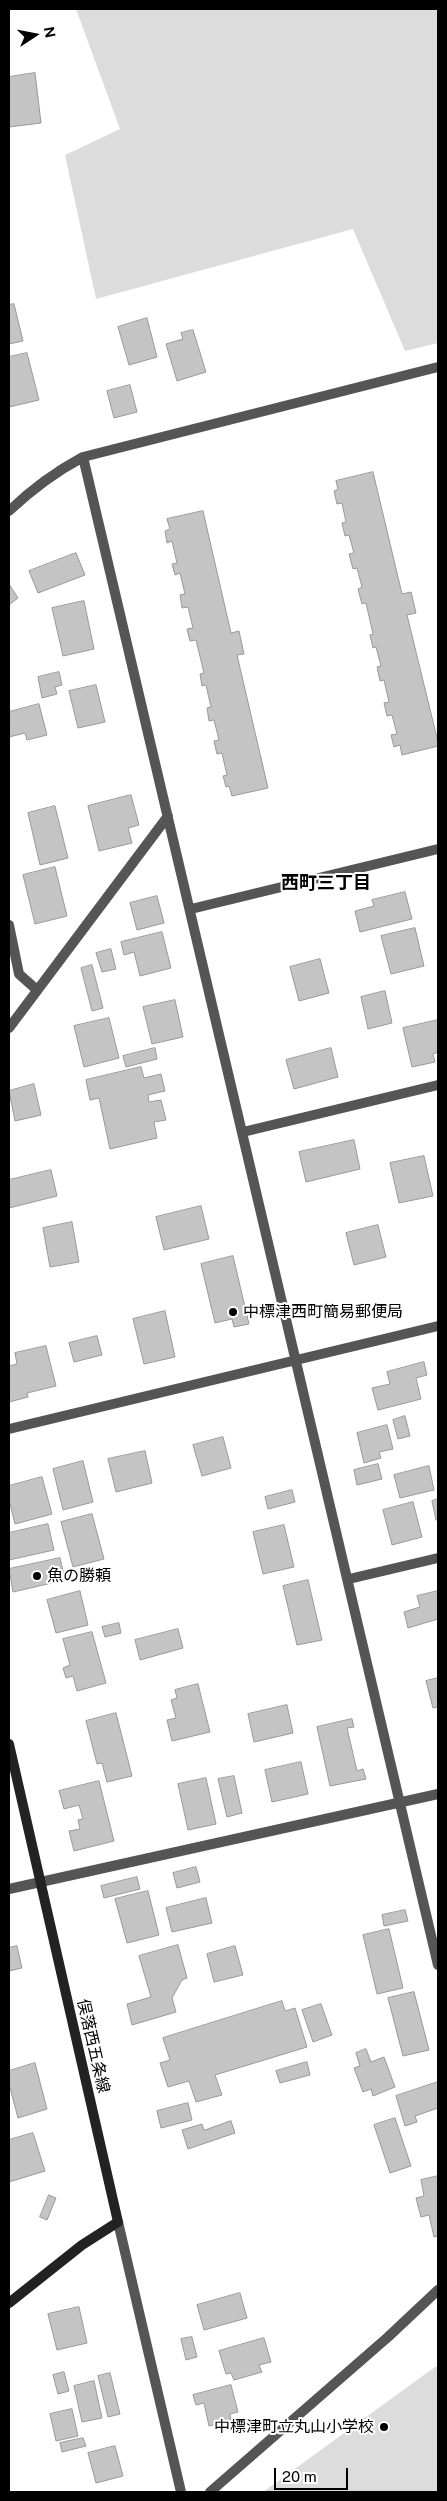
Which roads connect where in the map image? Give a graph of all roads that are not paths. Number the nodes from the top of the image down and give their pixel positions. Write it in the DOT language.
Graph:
graph roads {
  1 [pos="438,367"];
  2 [pos="83,457"];
  3 [pos="9,511"];
  4 [pos="168,816"];
  5 [pos="438,850"];
  6 [pos="191,909"];
  7 [pos="9,926"];
  8 [pos="37,990"];
  9 [pos="9,1028"];
  10 [pos="438,1085"];
  11 [pos="243,1132"];
  12 [pos="438,1326"];
  13 [pos="297,1359"];
  14 [pos="9,1429"];
  15 [pos="438,1558"];
  16 [pos="349,1579"];
  17 [pos="9,1744"];
  18 [pos="438,1794"];
  19 [pos="401,1802"];
  20 [pos="40,1882"];
  21 [pos="9,1889"];
  22 [pos="438,1965"];
  23 [pos="118,2222"];
  24 [pos="438,2290"];
  25 [pos="9,2303"];
  26 [pos="181,2492"];
  27 [pos="210,2492"];
  1 -- 2 [label="street"];
  2 -- 3 [label="street"];
  2 -- 4 [label="street"];
  4 -- 6 [label="street"];
  4 -- 8 [label="street"];
  5 -- 6 [label="street"];
  6 -- 11 [label="street"];
  7 -- 8 [label="street"];
  8 -- 9 [label="street"];
  10 -- 11 [label="street"];
  11 -- 13 [label="street"];
  12 -- 13 [label="street"];
  13 -- 14 [label="street"];
  13 -- 16 [label="street"];
  15 -- 16 [label="street"];
  16 -- 19 [label="street"];
  17 -- 20 [label="main road, 俣落西五条線"];
  18 -- 19 [label="street"];
  19 -- 20 [label="street"];
  19 -- 22 [label="street"];
  20 -- 21 [label="street"];
  20 -- 23 [label="main road, 俣落西五条線"];
  23 -- 25 [label="main road"];
  23 -- 26 [label="street"];
  24 -- 27 [label="street"];
}
